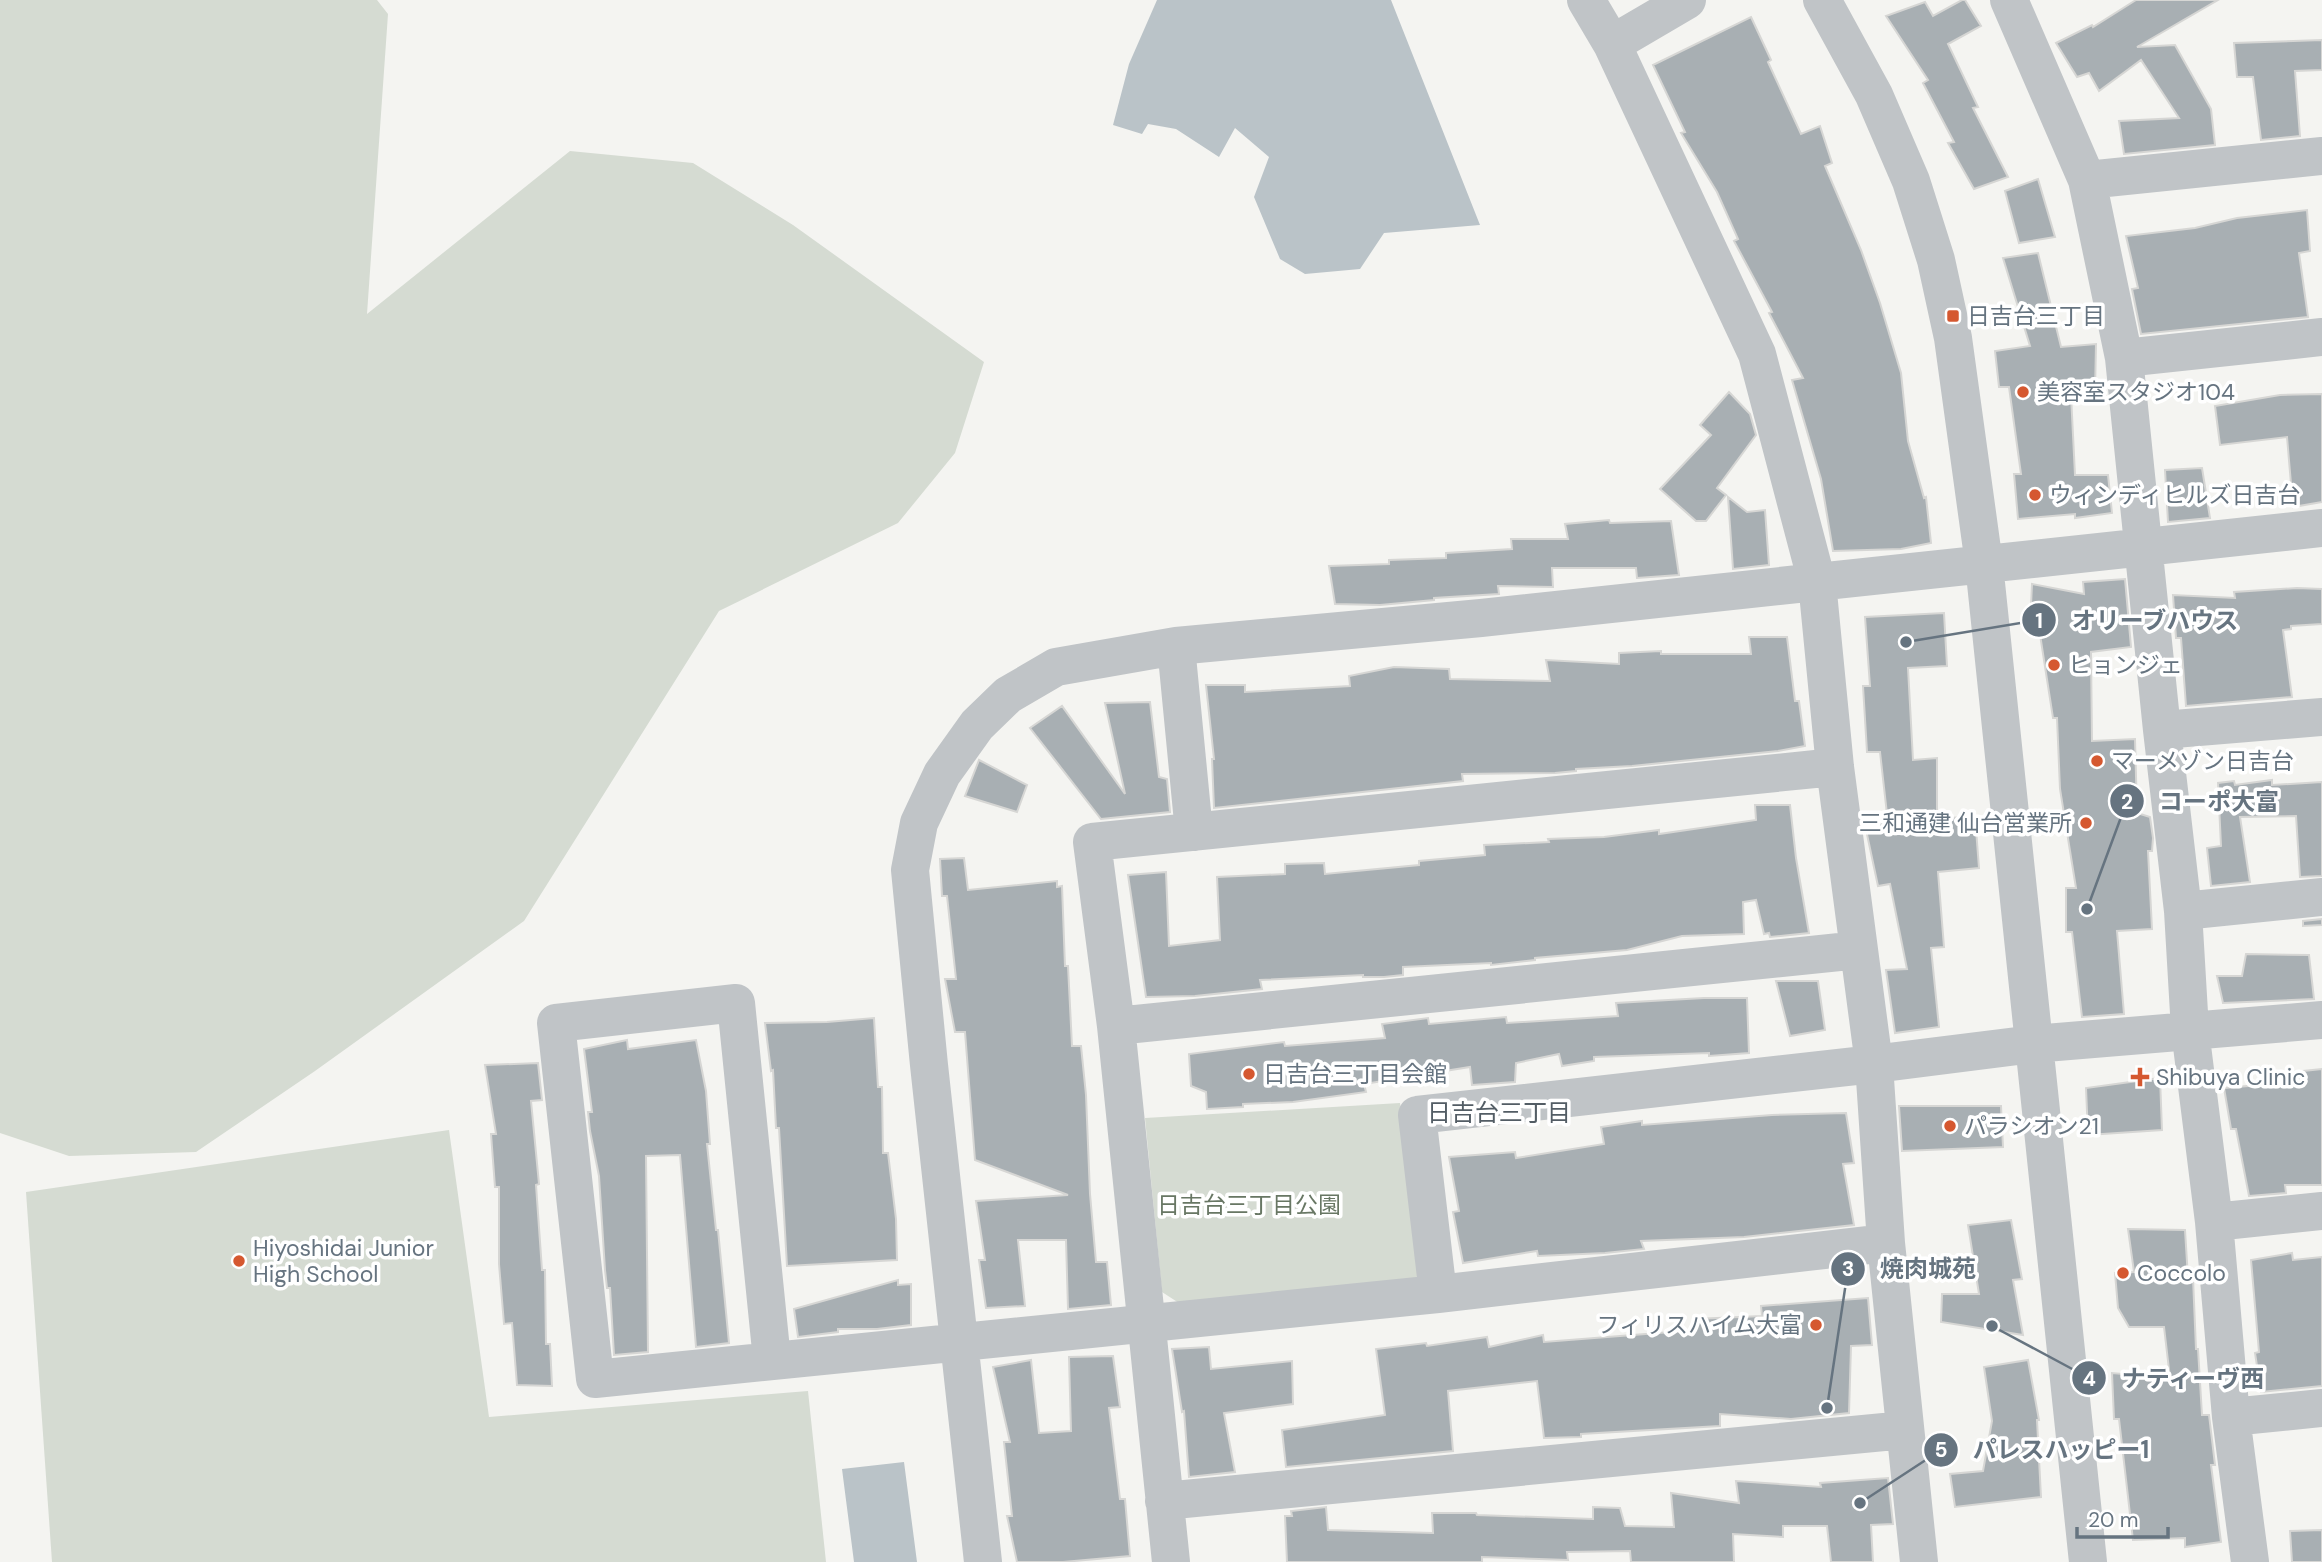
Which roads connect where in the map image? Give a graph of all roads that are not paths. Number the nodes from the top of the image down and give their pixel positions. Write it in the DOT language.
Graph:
graph roads {
  1 [pos="1586,0"];
  2 [pos="1687,0"];
  3 [pos="1822,0"];
  4 [pos="2023,5"];
  5 [pos="1612,44"];
  6 [pos="2322,156"];
  7 [pos="2087,180"];
  8 [pos="2322,337"];
  9 [pos="2124,358"];
  10 [pos="2322,528"];
  11 [pos="2144,546"];
  12 [pos="1984,564"];
  13 [pos="1817,582"];
  14 [pos="1175,646"];
  15 [pos="2322,717"];
  16 [pos="2162,730"];
  17 [pos="1835,768"];
  18 [pos="1194,832"];
  19 [pos="2322,897"];
  20 [pos="2183,911"];
  21 [pos="1859,950"];
  22 [pos="2322,1020"];
  23 [pos="1116,1026"];
  24 [pos="2190,1030"];
  25 [pos="2033,1044"];
  26 [pos="1874,1064"];
  27 [pos="2322,1211"];
  28 [pos="2214,1222"];
  29 [pos="1886,1243"];
  30 [pos="1438,1294"];
  31 [pos="1147,1322"];
  32 [pos="958,1341"];
  33 [pos="772,1360"];
  34 [pos="2322,1408"];
  35 [pos="2231,1417"];
  36 [pos="1905,1430"];
  37 [pos="1164,1502"];
  38 [pos="984,1562"];
  39 [pos="1171,1562"];
  40 [pos="1919,1562"];
  41 [pos="2088,1562"];
  42 [pos="2250,1562"];
  1 -- 5 [label="street"];
  2 -- 5 [label="street"];
  3 -- 12 [label="street"];
  4 -- 7 [label="street"];
  5 -- 13 [label="street"];
  6 -- 7 [label="street"];
  7 -- 9 [label="street"];
  8 -- 9 [label="street"];
  9 -- 11 [label="street"];
  10 -- 11 [label="street"];
  11 -- 12 [label="street"];
  11 -- 16 [label="street"];
  12 -- 13 [label="street"];
  12 -- 25 [label="street"];
  13 -- 14 [label="street"];
  13 -- 17 [label="street"];
  14 -- 18 [label="street"];
  14 -- 32 [label="street"];
  15 -- 16 [label="street"];
  16 -- 20 [label="street"];
  17 -- 18 [label="street"];
  17 -- 21 [label="street"];
  18 -- 23 [label="street"];
  19 -- 20 [label="street"];
  20 -- 24 [label="street"];
  21 -- 23 [label="street"];
  21 -- 26 [label="street"];
  22 -- 24 [label="street"];
  23 -- 31 [label="street"];
  24 -- 25 [label="street"];
  24 -- 28 [label="street"];
  25 -- 26 [label="street"];
  25 -- 41 [label="street"];
  26 -- 29 [label="street"];
  26 -- 30 [label="street"];
  27 -- 28 [label="street"];
  28 -- 35 [label="street"];
  29 -- 30 [label="street"];
  29 -- 36 [label="street"];
  30 -- 31 [label="street"];
  31 -- 32 [label="street"];
  31 -- 37 [label="street"];
  32 -- 33 [label="street"];
  32 -- 38 [label="street"];
  33 -- 33 [label="street"];
  34 -- 35 [label="street"];
  35 -- 42 [label="street"];
  36 -- 37 [label="street"];
  36 -- 40 [label="street"];
  37 -- 39 [label="street"];
}
